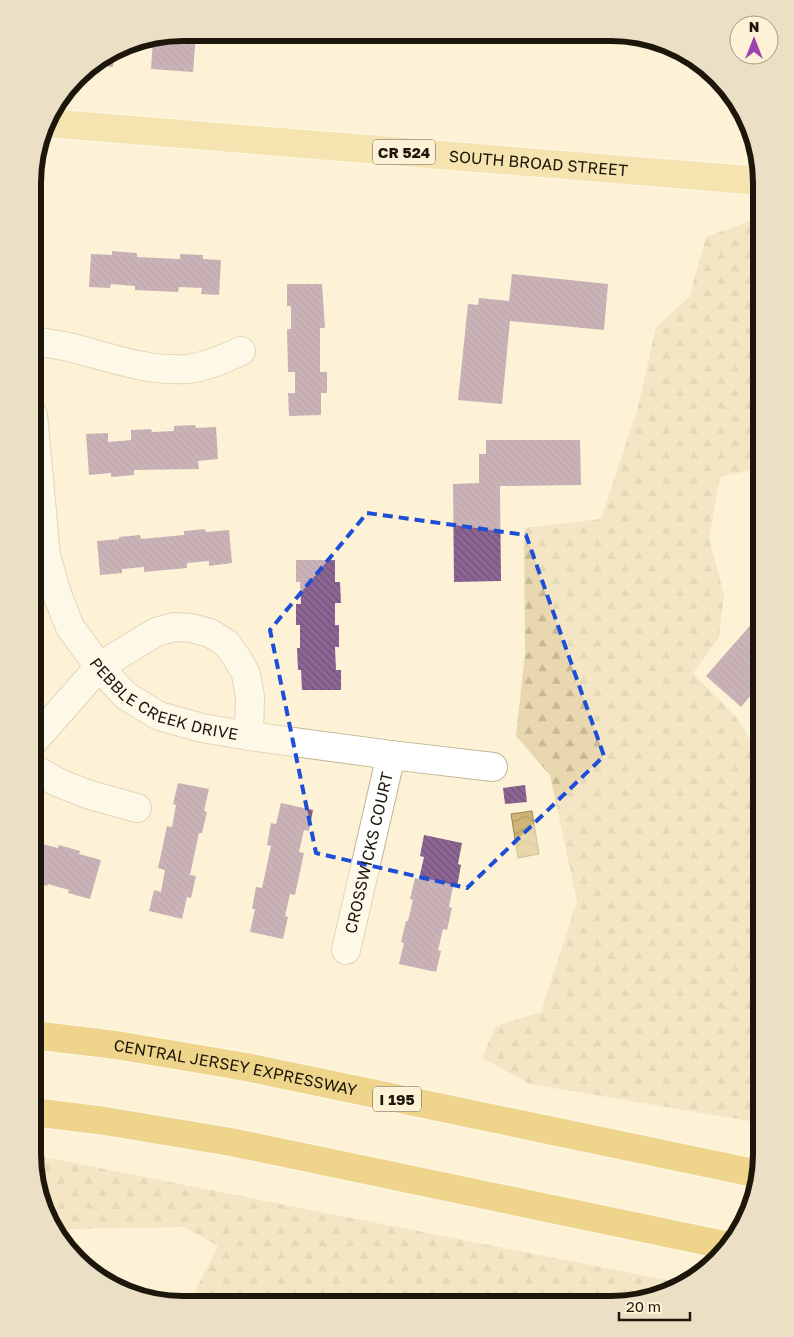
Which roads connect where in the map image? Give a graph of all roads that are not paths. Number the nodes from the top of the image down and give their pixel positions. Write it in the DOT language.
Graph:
graph roads {
  1 [pos="54,125"];
  2 [pos="753,180"];
  3 [pos="41,342"];
  4 [pos="242,351"];
  5 [pos="41,497"];
  6 [pos="99,667"];
  7 [pos="41,733"];
  8 [pos="248,736"];
  9 [pos="391,756"];
  10 [pos="493,767"];
  11 [pos="41,773"];
  12 [pos="137,808"];
  13 [pos="346,950"];
  14 [pos="41,1036"];
  15 [pos="41,1113"];
  16 [pos="752,1173"];
  17 [pos="720,1244"];
  1 -- 2 [label="main road, SOUTH BROAD STREET / CR 524"];
  3 -- 4 [label="street"];
  5 -- 6 [label="street, PEBBLE CREEK DRIVE"];
  6 -- 7 [label="street"];
  6 -- 8 [label="street, PEBBLE CREEK DRIVE"];
  6 -- 8 [label="street"];
  8 -- 9 [label="street, PEBBLE CREEK DRIVE"];
  9 -- 10 [label="street, PEBBLE CREEK DRIVE"];
  9 -- 13 [label="street, CROSSWICKS COURT"];
  11 -- 12 [label="street"];
  14 -- 16 [label="highway, CENTRAL JERSEY EXPRESSWAY / I 195"];
  15 -- 17 [label="highway"];
}
